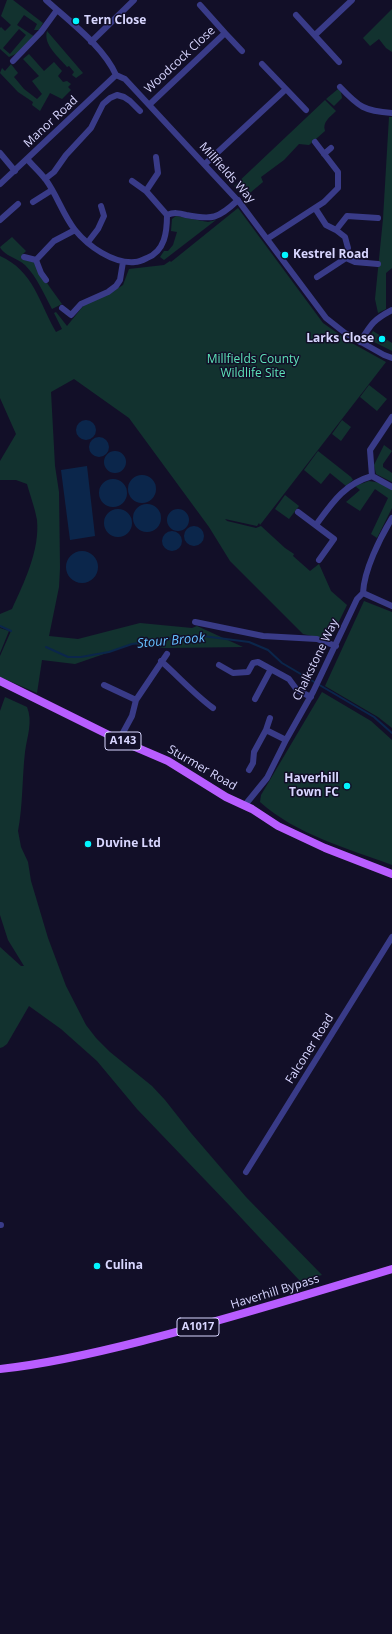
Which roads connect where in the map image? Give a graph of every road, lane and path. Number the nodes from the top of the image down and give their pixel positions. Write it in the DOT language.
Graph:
graph roads {
  1 [pos="46,0"];
  2 [pos="134,0"];
  3 [pos="352,0"];
  4 [pos="200,5"];
  5 [pos="57,10"];
  6 [pos="296,15"];
  7 [pos="225,33"];
  8 [pos="315,35"];
  9 [pos="91,42"];
  10 [pos="242,51"];
  11 [pos="13,61"];
  12 [pos="339,62"];
  13 [pos="262,64"];
  14 [pos="116,75"];
  15 [pos="340,87"];
  16 [pos="286,90"];
  17 [pos="150,104"];
  18 [pos="306,110"];
  19 [pos="140,111"];
  20 [pos="392,113"];
  21 [pos="314,142"];
  22 [pos="331,148"];
  23 [pos="0,153"];
  24 [pos="324,154"];
  25 [pos="156,157"];
  26 [pos="27,159"];
  27 [pos="205,164"];
  28 [pos="15,171"];
  29 [pos="45,179"];
  30 [pos="132,181"];
  31 [pos="0,184"];
  32 [pos="52,190"];
  33 [pos="146,191"];
  34 [pos="238,200"];
  35 [pos="33,202"];
  36 [pos="18,204"];
  37 [pos="101,206"];
  38 [pos="315,208"];
  39 [pos="167,215"];
  40 [pos="378,218"];
  41 [pos="0,219"];
  42 [pos="75,230"];
  43 [pos="336,230"];
  44 [pos="267,239"];
  45 [pos="88,242"];
  46 [pos="24,257"];
  47 [pos="346,258"];
  48 [pos="36,260"];
  49 [pos="123,262"];
  50 [pos="378,264"];
  51 [pos="324,273"];
  52 [pos="318,277"];
  53 [pos="329,279"];
  54 [pos="46,280"];
  55 [pos="62,308"];
  56 [pos="392,310"];
  57 [pos="360,342"];
  58 [pos="392,358"];
  59 [pos="392,417"];
  60 [pos="372,476"];
  61 [pos="392,487"];
  62 [pos="298,512"];
  63 [pos="392,518"];
  64 [pos="316,525"];
  65 [pos="390,527"];
  66 [pos="319,560"];
  67 [pos="363,594"];
  68 [pos="392,606"];
  69 [pos="195,622"];
  70 [pos="336,646"];
  71 [pos="167,654"];
  72 [pos="161,661"];
  73 [pos="219,666"];
  74 [pos="271,669"];
  75 [pos="0,682"];
  76 [pos="104,685"];
  77 [pos="312,694"];
  78 [pos="255,699"];
  79 [pos="136,700"];
  80 [pos="213,708"];
  81 [pos="270,718"];
  82 [pos="266,730"];
  83 [pos="119,740"];
  84 [pos="286,740"];
  85 [pos="249,770"];
  86 [pos="244,805"];
  87 [pos="392,874"];
  88 [pos="392,937"];
  89 [pos="246,1172"];
  90 [pos="392,1269"];
  91 [pos="0,1369"];
  1 -- 5 [label="street, Millfields Way"];
  2 -- 9 [label="street"];
  3 -- 8 [label="street"];
  4 -- 7 [label="street, Woodcock Close"];
  5 -- 9 [label="street, Millfields Way"];
  5 -- 11 [label="street"];
  6 -- 8 [label="street"];
  7 -- 10 [label="street, Woodcock Close"];
  7 -- 17 [label="street, Woodcock Close"];
  8 -- 12 [label="street"];
  9 -- 14 [label="street, Millfields Way"];
  13 -- 16 [label="street"];
  14 -- 17 [label="street, Millfields Way"];
  14 -- 26 [label="street, Manor Road"];
  15 -- 20 [label="street"];
  16 -- 18 [label="street"];
  16 -- 27 [label="street"];
  17 -- 27 [label="street, Millfields Way"];
  19 -- 29 [label="street"];
  21 -- 24 [label="street"];
  22 -- 24 [label="street"];
  23 -- 28 [label="street"];
  24 -- 38 [label="street"];
  25 -- 33 [label="street"];
  26 -- 28 [label="street, Manor Road"];
  26 -- 29 [label="street"];
  27 -- 34 [label="street, Millfields Way"];
  28 -- 31 [label="street, Manor Road"];
  29 -- 32 [label="street"];
  30 -- 33 [label="street"];
  32 -- 35 [label="street"];
  32 -- 42 [label="street"];
  33 -- 39 [label="street"];
  34 -- 39 [label="street"];
  34 -- 44 [label="street, Millfields Way"];
  36 -- 41 [label="street"];
  37 -- 45 [label="street"];
  38 -- 43 [label="street"];
  38 -- 44 [label="street"];
  39 -- 49 [label="street"];
  40 -- 43 [label="street"];
  42 -- 45 [label="street"];
  42 -- 48 [label="street"];
  43 -- 47 [label="street"];
  44 -- 57 [label="street, Millfields Way"];
  45 -- 49 [label="street"];
  46 -- 48 [label="street"];
  47 -- 50 [label="street"];
  47 -- 51 [label="street"];
  48 -- 54 [label="street"];
  49 -- 55 [label="street"];
  51 -- 52 [label="street"];
  51 -- 53 [label="street"];
  56 -- 57 [label="street"];
  57 -- 58 [label="street, Millfields Way"];
  59 -- 60 [label="street"];
  60 -- 61 [label="street"];
  60 -- 64 [label="street"];
  62 -- 64 [label="street"];
  63 -- 65 [label="street, Chalkstone Way"];
  64 -- 66 [label="street"];
  65 -- 67 [label="street, Chalkstone Way"];
  67 -- 68 [label="street"];
  67 -- 70 [label="street, Chalkstone Way"];
  69 -- 70 [label="street"];
  70 -- 77 [label="street, Chalkstone Way"];
  71 -- 72 [label="street"];
  72 -- 79 [label="street"];
  72 -- 80 [label="street"];
  73 -- 74 [label="street"];
  74 -- 77 [label="street"];
  74 -- 78 [label="street"];
  75 -- 83 [label="main road, Sturmer Road / A143"];
  76 -- 79 [label="street"];
  77 -- 84 [label="street, Chalkstone Way"];
  79 -- 83 [label="street"];
  81 -- 82 [label="street"];
  82 -- 84 [label="street"];
  82 -- 85 [label="street"];
  83 -- 86 [label="main road, Sturmer Road / A143"];
  84 -- 86 [label="street, Chalkstone Way"];
  86 -- 87 [label="main road, Sturmer Road / A143"];
  88 -- 89 [label="street, Falconer Road"];
  90 -- 91 [label="main road, Haverhill Bypass / A1017"];
}
